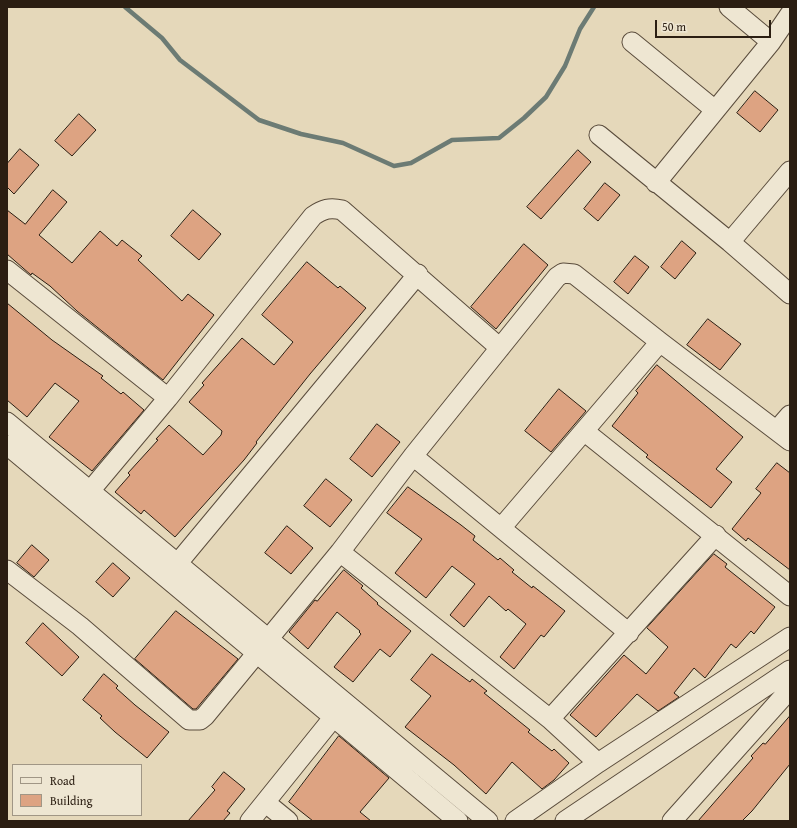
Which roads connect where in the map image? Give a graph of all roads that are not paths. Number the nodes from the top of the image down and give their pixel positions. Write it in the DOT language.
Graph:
graph roads {
  1 [pos="729,7"];
  2 [pos="790,14"];
  3 [pos="632,42"];
  4 [pos="771,42"];
  5 [pos="715,110"];
  6 [pos="599,135"];
  7 [pos="788,177"];
  8 [pos="656,182"];
  9 [pos="730,242"];
  10 [pos="7,270"];
  11 [pos="418,274"];
  12 [pos="790,294"];
  13 [pos="660,342"];
  14 [pos="500,348"];
  15 [pos="168,398"];
  16 [pos="790,415"];
  17 [pos="7,422"];
  18 [pos="584,431"];
  19 [pos="784,436"];
  20 [pos="13,448"];
  21 [pos="413,456"];
  22 [pos="90,491"];
  23 [pos="501,528"];
  24 [pos="716,536"];
  25 [pos="340,552"];
  26 [pos="177,564"];
  27 [pos="7,570"];
  28 [pos="790,596"];
  29 [pos="629,633"];
  30 [pos="790,637"];
  31 [pos="263,646"];
  32 [pos="790,670"];
  33 [pos="790,689"];
  34 [pos="346,702"];
  35 [pos="333,716"];
  36 [pos="550,719"];
  37 [pos="598,763"];
  38 [pos="266,803"];
  39 [pos="681,818"];
  40 [pos="250,821"];
  41 [pos="288,821"];
  42 [pos="458,821"];
  43 [pos="488,821"];
  44 [pos="515,821"];
  45 [pos="565,821"];
  1 -- 4 [label="street"];
  2 -- 4 [label="street"];
  3 -- 5 [label="street"];
  4 -- 5 [label="street"];
  5 -- 8 [label="street"];
  6 -- 8 [label="street"];
  7 -- 9 [label="street"];
  8 -- 9 [label="street"];
  9 -- 12 [label="street"];
  10 -- 15 [label="street"];
  11 -- 14 [label="street"];
  11 -- 15 [label="street"];
  11 -- 26 [label="street"];
  13 -- 14 [label="street"];
  13 -- 18 [label="street"];
  13 -- 19 [label="street"];
  14 -- 21 [label="street"];
  15 -- 22 [label="street"];
  16 -- 19 [label="street"];
  17 -- 20 [label="street"];
  18 -- 23 [label="street"];
  18 -- 24 [label="street"];
  20 -- 22 [label="street"];
  20 -- 31 [label="street"];
  21 -- 23 [label="street"];
  21 -- 25 [label="street"];
  22 -- 26 [label="street"];
  23 -- 29 [label="street"];
  24 -- 28 [label="street"];
  24 -- 29 [label="street"];
  25 -- 31 [label="street"];
  25 -- 36 [label="street"];
  26 -- 31 [label="street"];
  27 -- 31 [label="street"];
  29 -- 36 [label="street"];
  30 -- 37 [label="street"];
  31 -- 34 [label="street"];
  31 -- 35 [label="street"];
  32 -- 45 [label="street"];
  33 -- 39 [label="street"];
  34 -- 35 [label="street"];
  34 -- 43 [label="street"];
  35 -- 38 [label="street"];
  35 -- 42 [label="street"];
  36 -- 37 [label="street"];
  37 -- 44 [label="street"];
  38 -- 40 [label="street"];
  38 -- 41 [label="street"];
}
